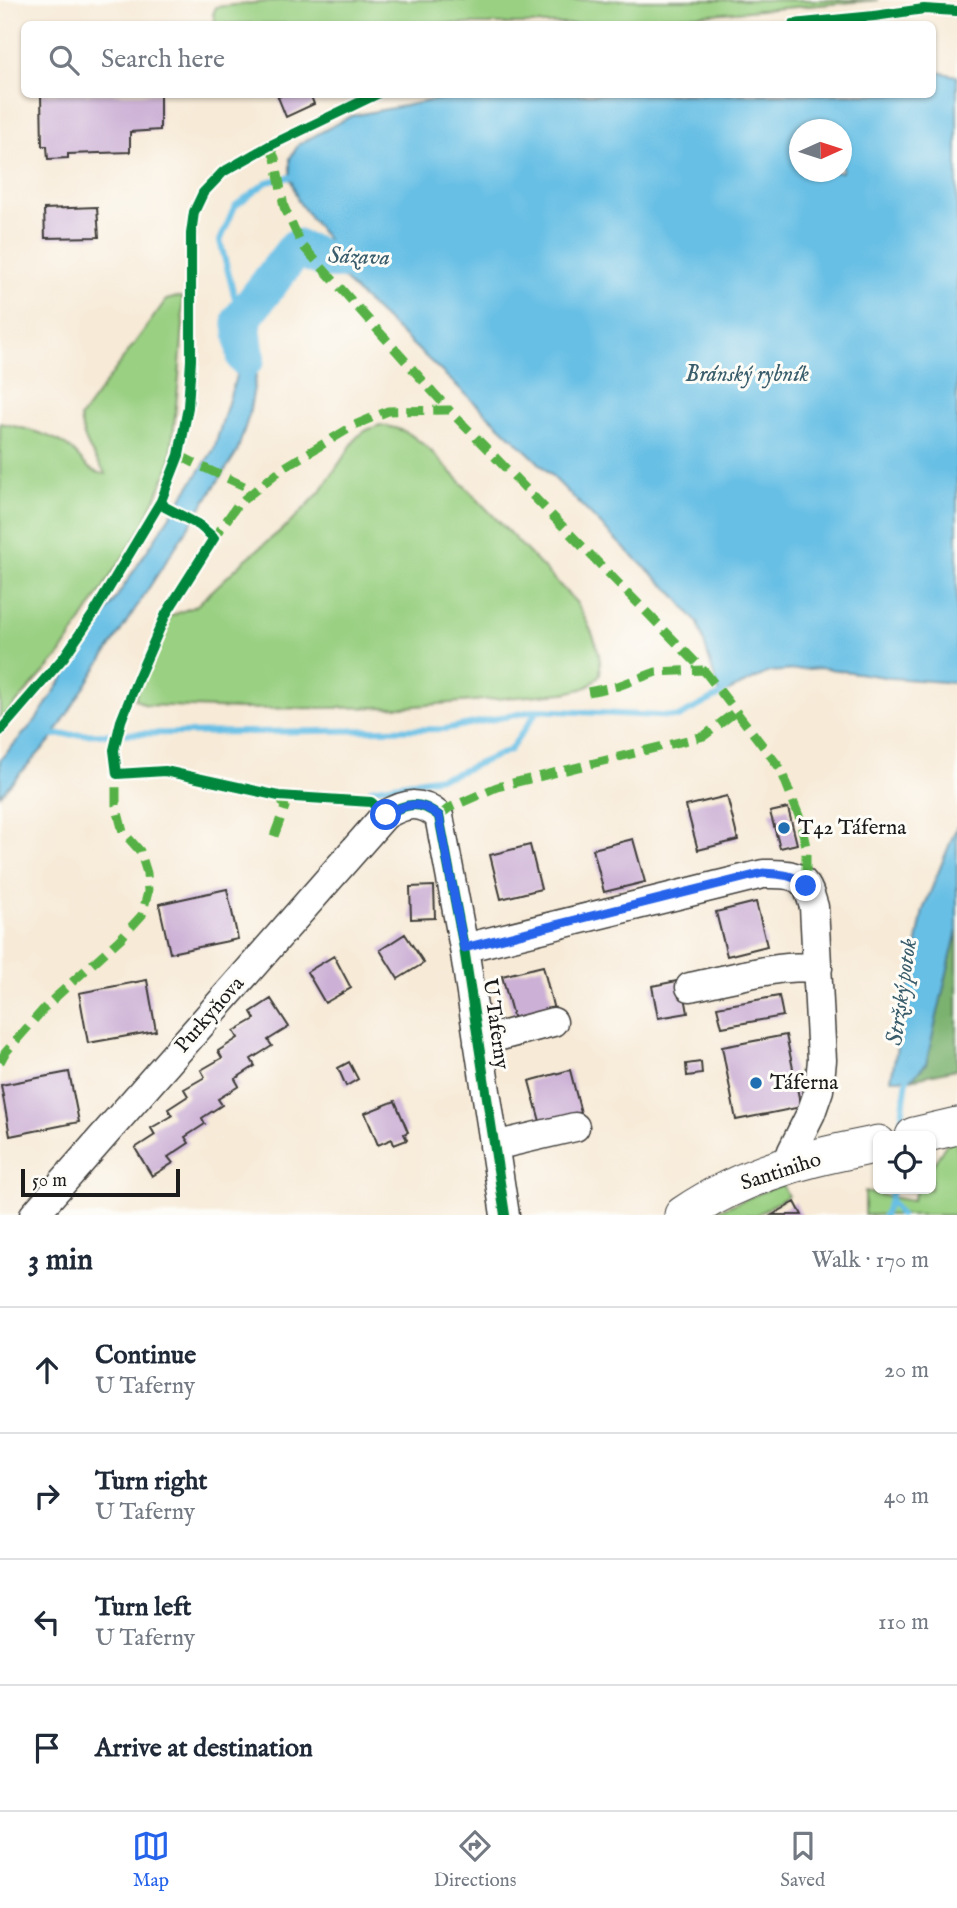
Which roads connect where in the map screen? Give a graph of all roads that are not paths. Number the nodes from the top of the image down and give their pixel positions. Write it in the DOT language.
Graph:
graph roads {
  1 [pos="386,815"];
  2 [pos="464,948"];
  3 [pos="818,968"];
  4 [pos="690,987"];
  5 [pos="553,1022"];
  6 [pos="478,1042"];
  7 [pos="575,1127"];
  8 [pos="494,1146"];
  9 [pos="872,1146"];
  10 [pos="788,1166"];
  11 [pos="691,1210"];
  12 [pos="34,1215"];
  13 [pos="505,1215"];
  1 -- 2 [label="street, U Taferny"];
  1 -- 12 [label="street, Purkyňova"];
  2 -- 3 [label="street"];
  2 -- 6 [label="street, U Taferny"];
  3 -- 4 [label="street"];
  3 -- 10 [label="street"];
  5 -- 6 [label="street"];
  6 -- 8 [label="street, U Taferny"];
  7 -- 8 [label="street"];
  8 -- 13 [label="street, U Taferny"];
  9 -- 10 [label="main road, Santiniho"];
  10 -- 11 [label="main road, Santiniho"];
}
